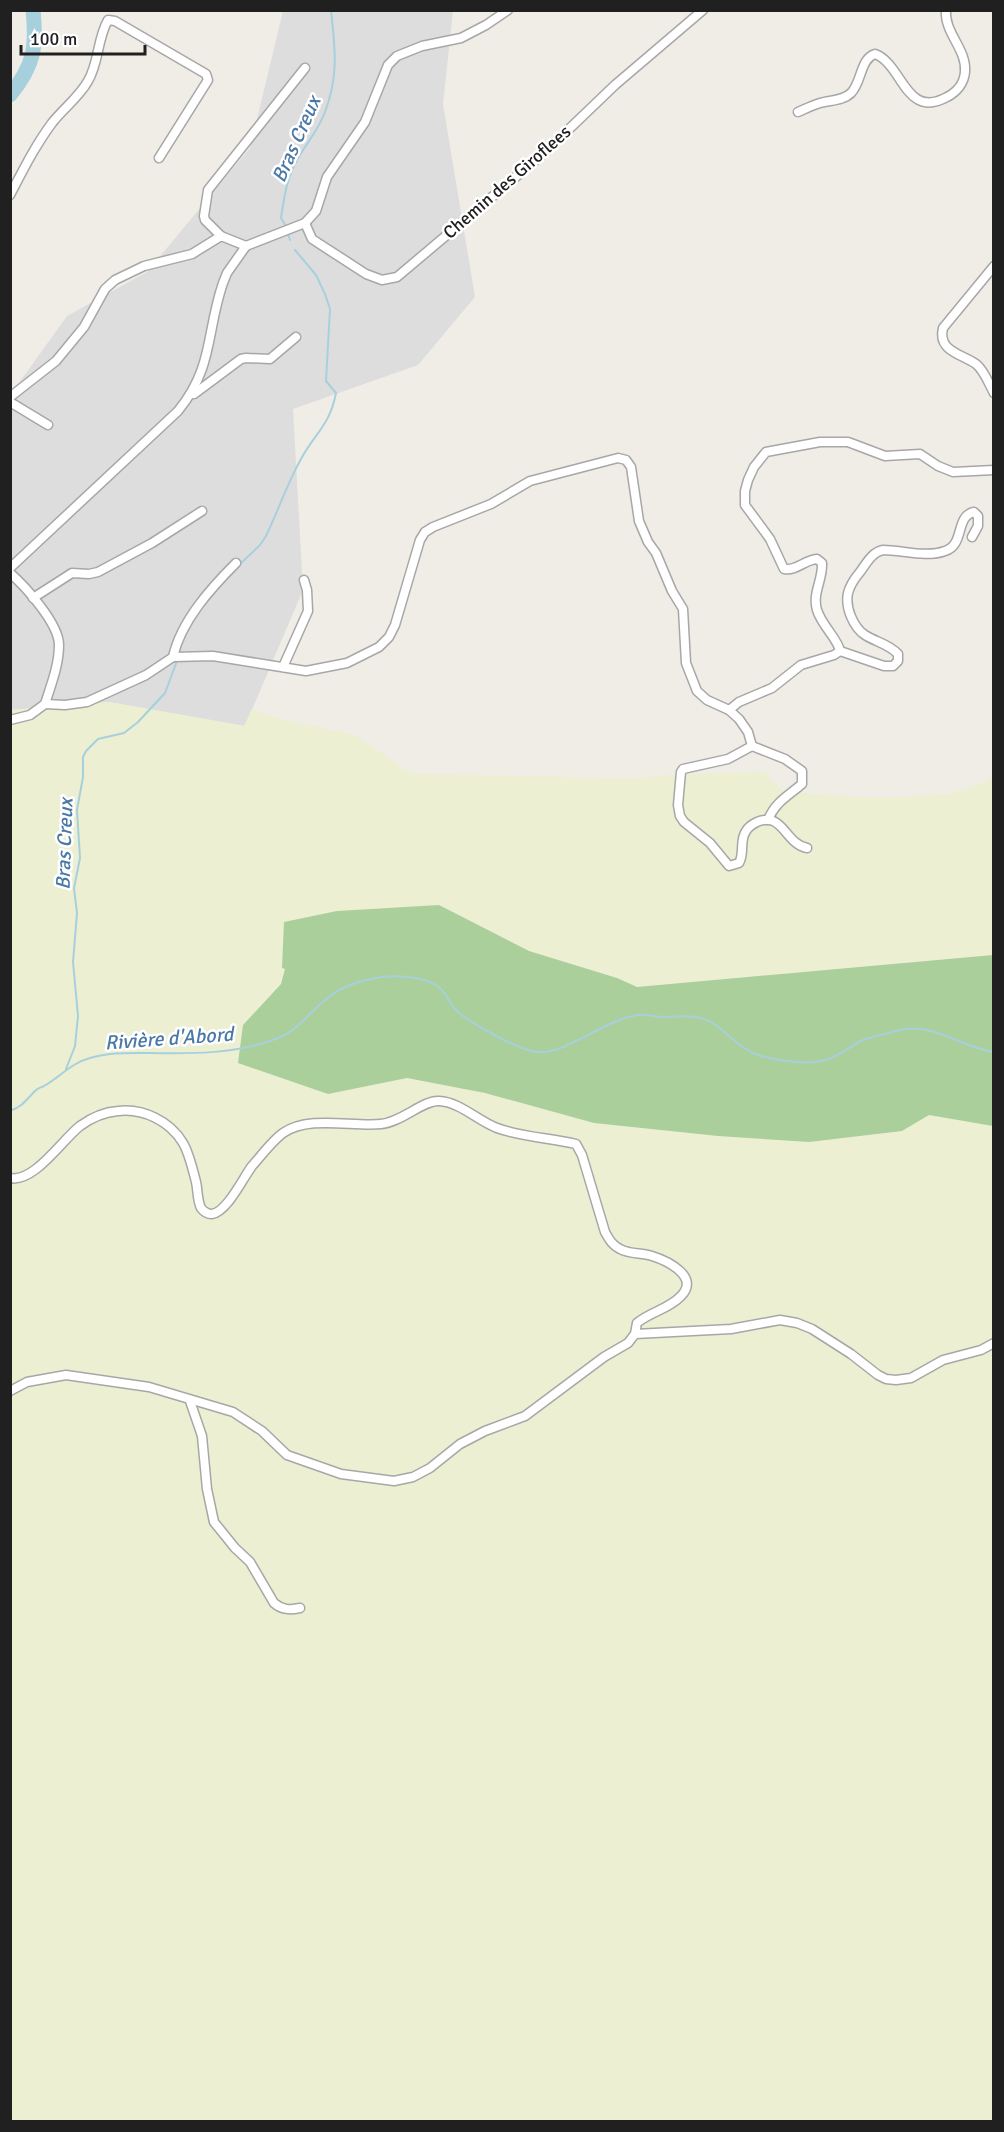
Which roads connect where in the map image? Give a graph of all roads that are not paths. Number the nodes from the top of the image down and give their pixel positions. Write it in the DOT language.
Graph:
graph roads {
  1 [pos="508,10"];
  2 [pos="702,10"];
  3 [pos="946,10"];
  4 [pos="305,68"];
  5 [pos="798,112"];
  6 [pos="159,158"];
  7 [pos="10,195"];
  8 [pos="304,223"];
  9 [pos="221,236"];
  10 [pos="246,246"];
  11 [pos="993,266"];
  12 [pos="296,337"];
  13 [pos="993,393"];
  14 [pos="10,397"];
  15 [pos="187,400"];
  16 [pos="10,402"];
  17 [pos="48,425"];
  18 [pos="993,470"];
  19 [pos="202,511"];
  20 [pos="972,537"];
  21 [pos="236,563"];
  22 [pos="12,575"];
  23 [pos="304,580"];
  24 [pos="33,598"];
  25 [pos="840,651"];
  26 [pos="173,657"];
  27 [pos="283,667"];
  28 [pos="45,704"];
  29 [pos="729,710"];
  30 [pos="10,720"];
  31 [pos="752,746"];
  32 [pos="768,819"];
  33 [pos="807,848"];
  34 [pos="10,1178"];
  35 [pos="635,1334"];
  36 [pos="993,1343"];
  37 [pos="10,1391"];
  38 [pos="190,1401"];
  39 [pos="300,1608"];
  1 -- 8 [label="street"];
  2 -- 8 [label="street, Chemin des Giroflees"];
  3 -- 5 [label="street"];
  4 -- 9 [label="street"];
  6 -- 7 [label="street"];
  8 -- 10 [label="street"];
  9 -- 10 [label="street"];
  9 -- 14 [label="street"];
  10 -- 15 [label="street"];
  11 -- 13 [label="street"];
  12 -- 15 [label="street"];
  15 -- 22 [label="street"];
  16 -- 17 [label="street"];
  18 -- 25 [label="street"];
  19 -- 24 [label="street"];
  20 -- 25 [label="street"];
  21 -- 26 [label="street"];
  22 -- 24 [label="street"];
  23 -- 27 [label="street"];
  24 -- 28 [label="street"];
  25 -- 29 [label="street"];
  26 -- 27 [label="street"];
  26 -- 28 [label="street"];
  27 -- 29 [label="street"];
  28 -- 30 [label="street"];
  29 -- 31 [label="street"];
  31 -- 32 [label="street"];
  31 -- 32 [label="street"];
  32 -- 33 [label="street"];
  34 -- 35 [label="street"];
  35 -- 36 [label="street"];
  35 -- 38 [label="street"];
  37 -- 38 [label="street"];
  38 -- 39 [label="street"];
}
